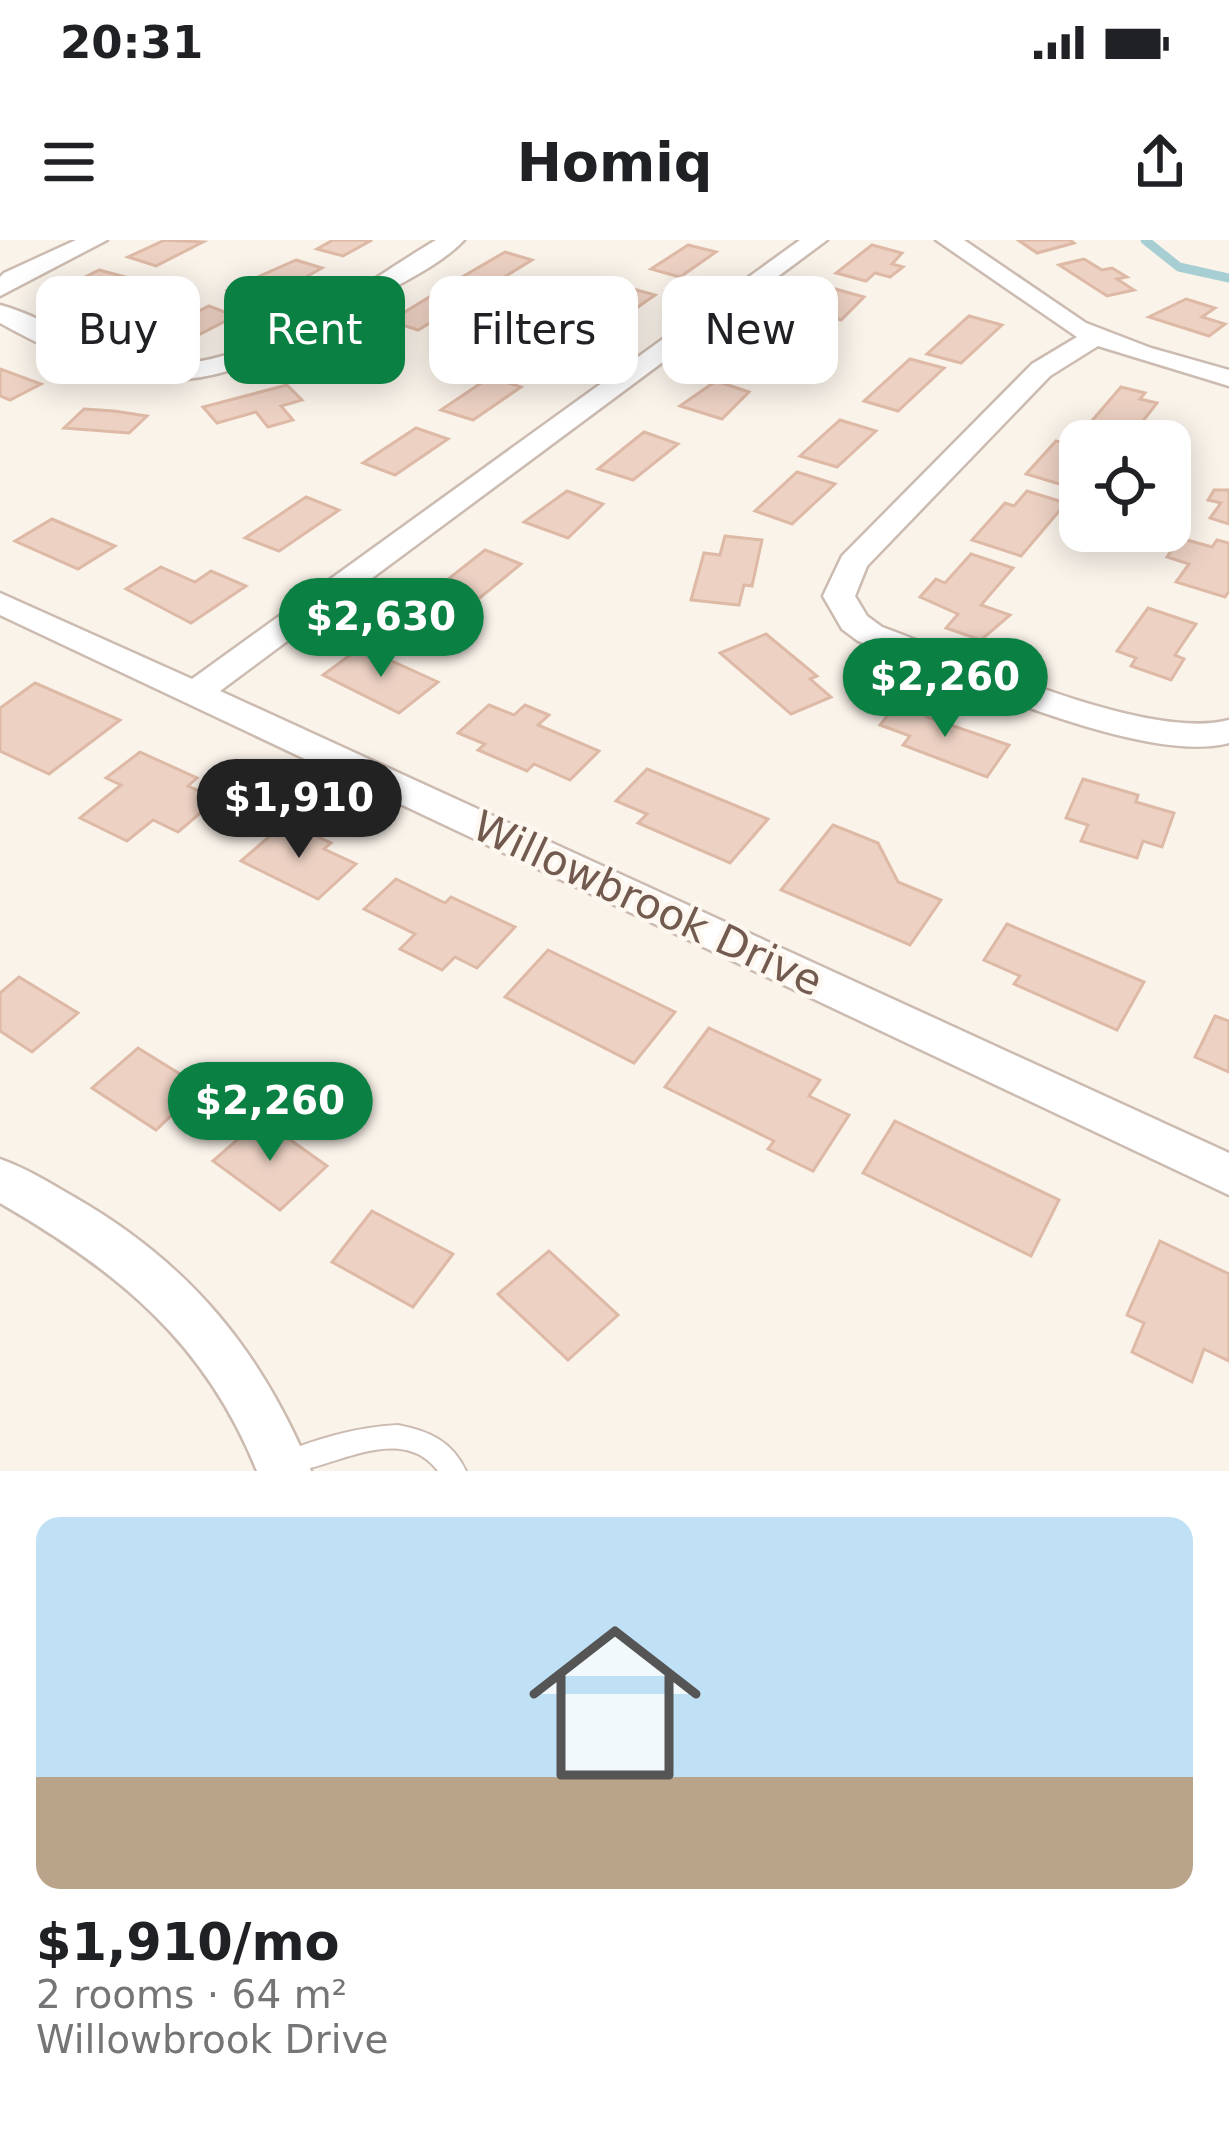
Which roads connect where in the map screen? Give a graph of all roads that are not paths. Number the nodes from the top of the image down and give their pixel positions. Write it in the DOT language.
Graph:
graph roads {
  1 [pos="95,240"];
  2 [pos="452,240"];
  3 [pos="815,240"];
  4 [pos="948,240"];
  5 [pos="0,289"];
  6 [pos="0,313"];
  7 [pos="1096,336"];
  8 [pos="1229,378"];
  9 [pos="0,603"];
  10 [pos="196,692"];
  11 [pos="1229,730"];
  12 [pos="1229,1175"];
  13 [pos="0,1179"];
  14 [pos="283,1468"];
  15 [pos="453,1471"];
  1 -- 5 [label="street"];
  2 -- 6 [label="street"];
  3 -- 10 [label="street"];
  4 -- 7 [label="street"];
  7 -- 8 [label="street"];
  7 -- 11 [label="street"];
  9 -- 10 [label="street, Willowbrook Drive"];
  10 -- 12 [label="street, Willowbrook Drive"];
  13 -- 14 [label="street"];
  14 -- 15 [label="lane"];
}
